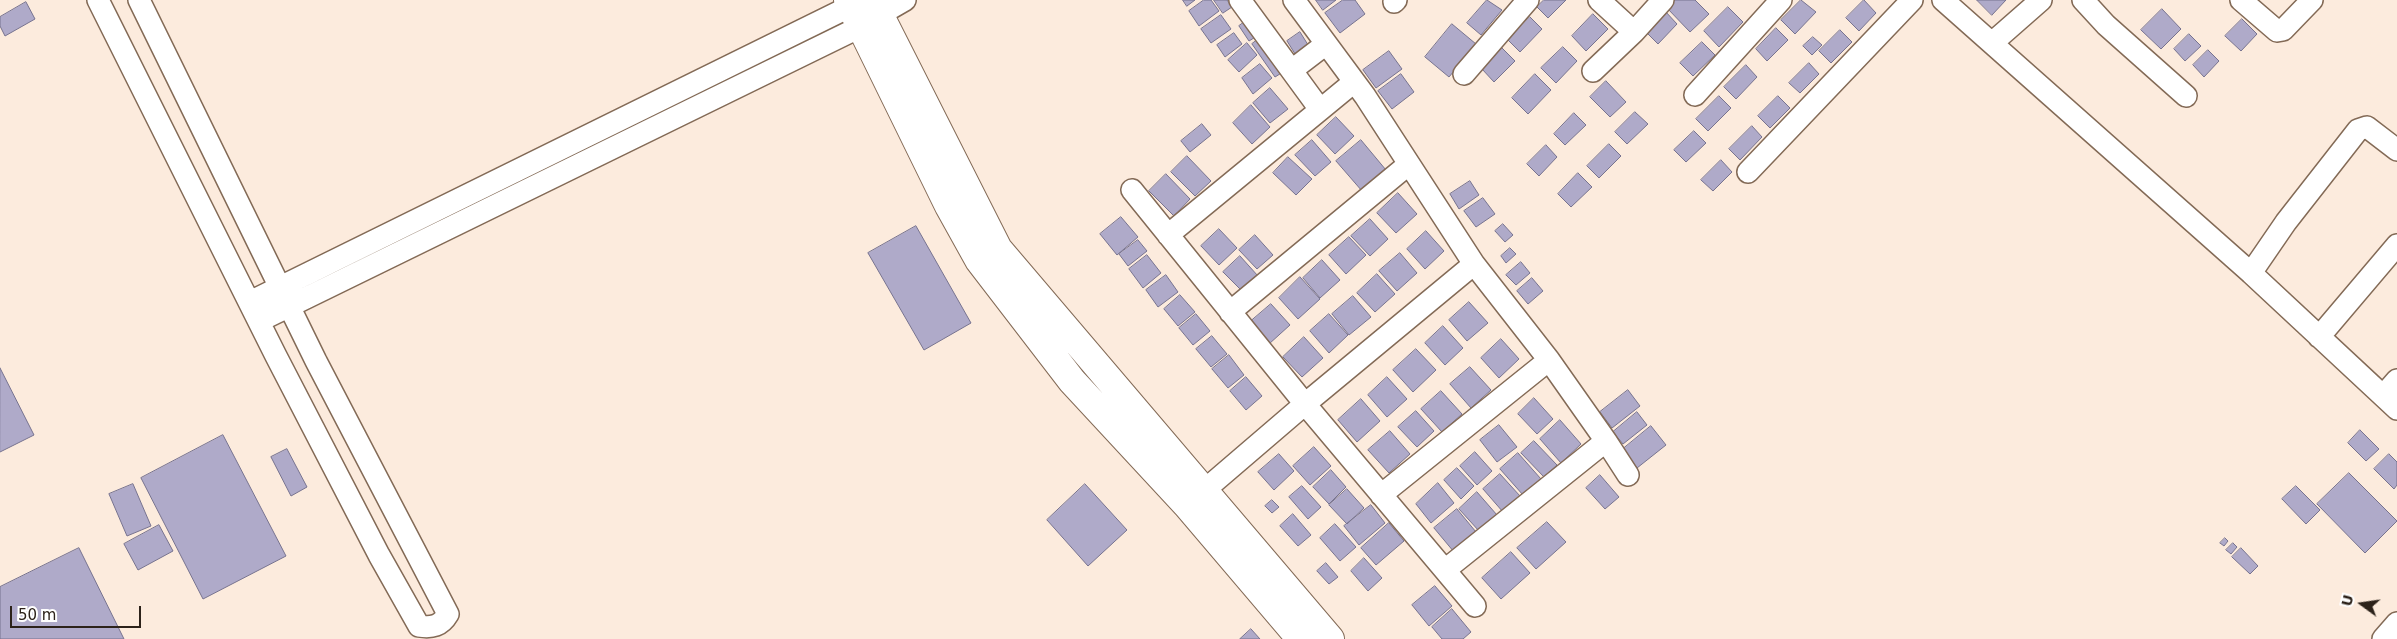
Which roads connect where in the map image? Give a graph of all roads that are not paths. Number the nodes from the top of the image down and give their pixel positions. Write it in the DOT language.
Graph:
graph roads {
  1 [pos="98,0"];
  2 [pos="139,0"];
  3 [pos="905,0"];
  4 [pos="1240,0"];
  5 [pos="1294,0"];
  6 [pos="1528,0"];
  7 [pos="1599,0"];
  8 [pos="1663,0"];
  9 [pos="1781,0"];
  10 [pos="1912,0"];
  11 [pos="1943,0"];
  12 [pos="2041,0"];
  13 [pos="2083,0"];
  14 [pos="2241,0"];
  15 [pos="2312,0"];
  16 [pos="861,8"];
  17 [pos="1634,32"];
  18 [pos="1992,43"];
  19 [pos="1326,44"];
  20 [pos="1292,70"];
  21 [pos="1594,71"];
  22 [pos="1464,74"];
  23 [pos="1354,82"];
  24 [pos="1695,95"];
  25 [pos="2186,96"];
  26 [pos="1319,108"];
  27 [pos="2397,150"];
  28 [pos="555,151"];
  29 [pos="1409,164"];
  30 [pos="564,171"];
  31 [pos="1748,172"];
  32 [pos="1132,190"];
  33 [pos="1168,235"];
  34 [pos="2397,245"];
  35 [pos="1474,264"];
  36 [pos="2252,273"];
  37 [pos="280,287"];
  38 [pos="250,302"];
  39 [pos="290,306"];
  40 [pos="1230,312"];
  41 [pos="259,321"];
  42 [pos="2319,337"];
  43 [pos="1549,360"];
  44 [pos="2397,380"];
  45 [pos="2390,403"];
  46 [pos="1305,404"];
  47 [pos="1606,441"];
  48 [pos="1628,475"];
  49 [pos="1382,495"];
  50 [pos="1196,498"];
  51 [pos="1445,570"];
  52 [pos="1476,606"];
  53 [pos="2397,623"];
  54 [pos="1301,639"];
  55 [pos="1330,639"];
  56 [pos="2383,639"];
  1 -- 38 [label="street"];
  2 -- 37 [label="street"];
  3 -- 16 [label="street"];
  4 -- 20 [label="street"];
  5 -- 19 [label="street"];
  6 -- 22 [label="street"];
  7 -- 17 [label="street"];
  8 -- 17 [label="street"];
  9 -- 24 [label="street"];
  10 -- 31 [label="street"];
  11 -- 18 [label="street"];
  12 -- 18 [label="street"];
  13 -- 25 [label="street"];
  14 -- 15 [label="street"];
  16 -- 28 [label="street"];
  16 -- 30 [label="street"];
  16 -- 50 [label="street"];
  17 -- 21 [label="street"];
  18 -- 36 [label="street"];
  19 -- 20 [label="street"];
  19 -- 23 [label="street"];
  20 -- 26 [label="street"];
  23 -- 26 [label="street"];
  23 -- 29 [label="street"];
  26 -- 33 [label="street"];
  27 -- 36 [label="street"];
  28 -- 30 [label="street"];
  28 -- 37 [label="street"];
  29 -- 35 [label="street"];
  29 -- 40 [label="street"];
  30 -- 39 [label="street"];
  32 -- 33 [label="street"];
  33 -- 40 [label="street"];
  34 -- 42 [label="street"];
  35 -- 43 [label="street"];
  35 -- 46 [label="street"];
  36 -- 42 [label="street"];
  37 -- 38 [label="street"];
  37 -- 39 [label="street"];
  38 -- 41 [label="street"];
  39 -- 41 [label="street"];
  39 -- 41 [label="street"];
  40 -- 46 [label="street"];
  42 -- 45 [label="street"];
  43 -- 47 [label="street"];
  43 -- 49 [label="street"];
  44 -- 45 [label="street"];
  46 -- 49 [label="street"];
  46 -- 50 [label="street"];
  47 -- 48 [label="street"];
  47 -- 51 [label="street"];
  49 -- 51 [label="street"];
  50 -- 54 [label="street"];
  50 -- 55 [label="street"];
  51 -- 52 [label="street"];
  53 -- 56 [label="street"];
}
